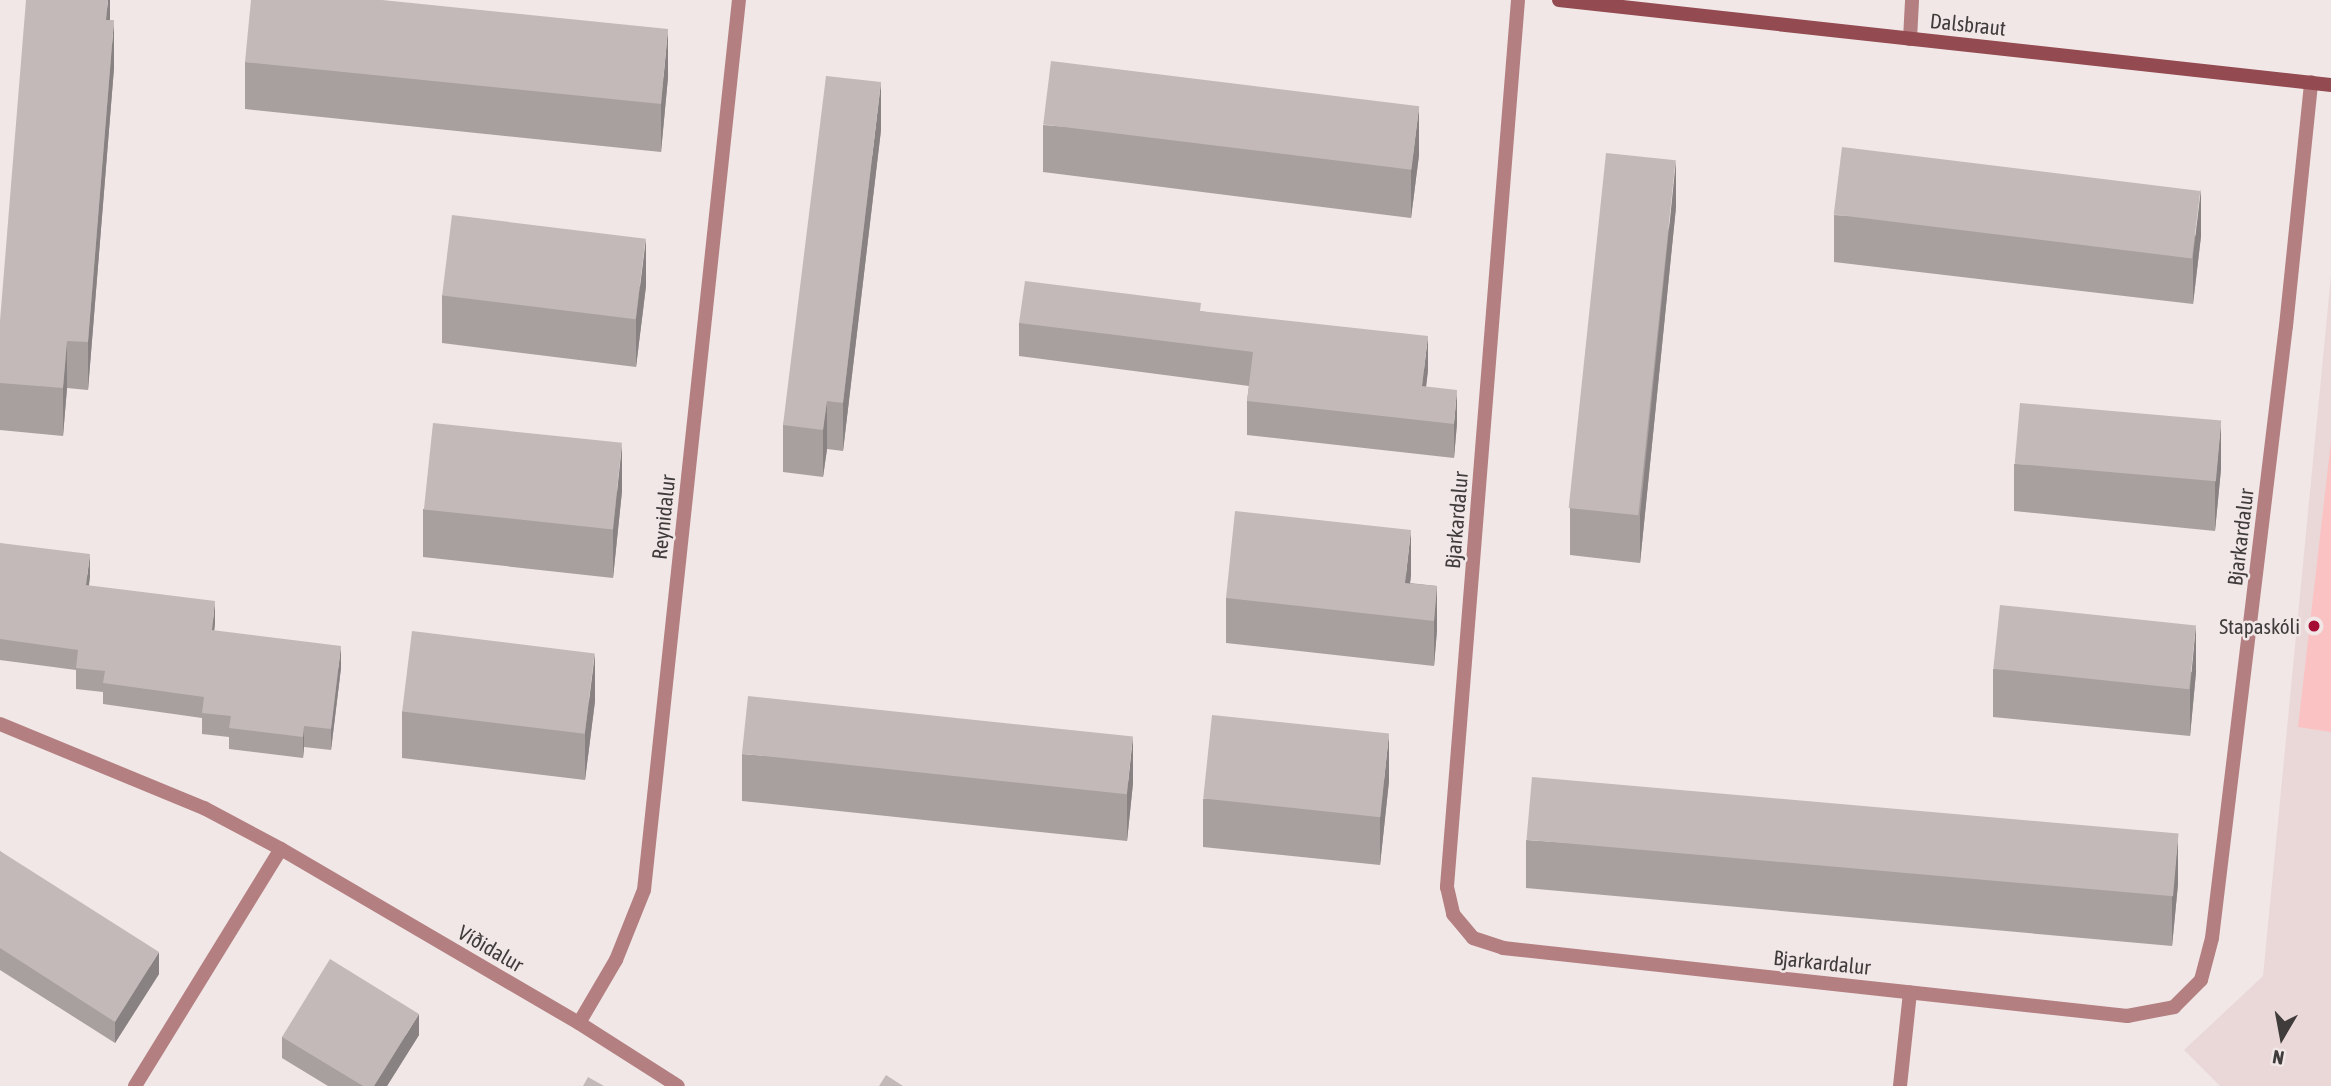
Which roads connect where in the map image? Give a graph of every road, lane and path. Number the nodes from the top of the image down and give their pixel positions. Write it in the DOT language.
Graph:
graph roads {
  1 [pos="739,0"];
  2 [pos="1518,0"];
  3 [pos="1559,0"];
  4 [pos="1912,0"];
  5 [pos="1910,39"];
  6 [pos="2311,82"];
  7 [pos="2331,85"];
  8 [pos="0,724"];
  9 [pos="281,849"];
  10 [pos="1910,993"];
  11 [pos="579,1023"];
  12 [pos="135,1086"];
  13 [pos="678,1086"];
  14 [pos="1900,1086"];
  1 -- 11 [label="street, Reynidalur"];
  2 -- 10 [label="street, Bjarkardalur"];
  3 -- 5 [label="street, Dalsbraut"];
  4 -- 5 [label="street"];
  5 -- 6 [label="street, Dalsbraut"];
  6 -- 7 [label="street, Dalsbraut"];
  6 -- 10 [label="street, Bjarkardalur"];
  8 -- 9 [label="street, Víðidalur"];
  9 -- 11 [label="street, Víðidalur"];
  9 -- 12 [label="street"];
  10 -- 14 [label="street"];
  11 -- 13 [label="street, Víðidalur"];
}
